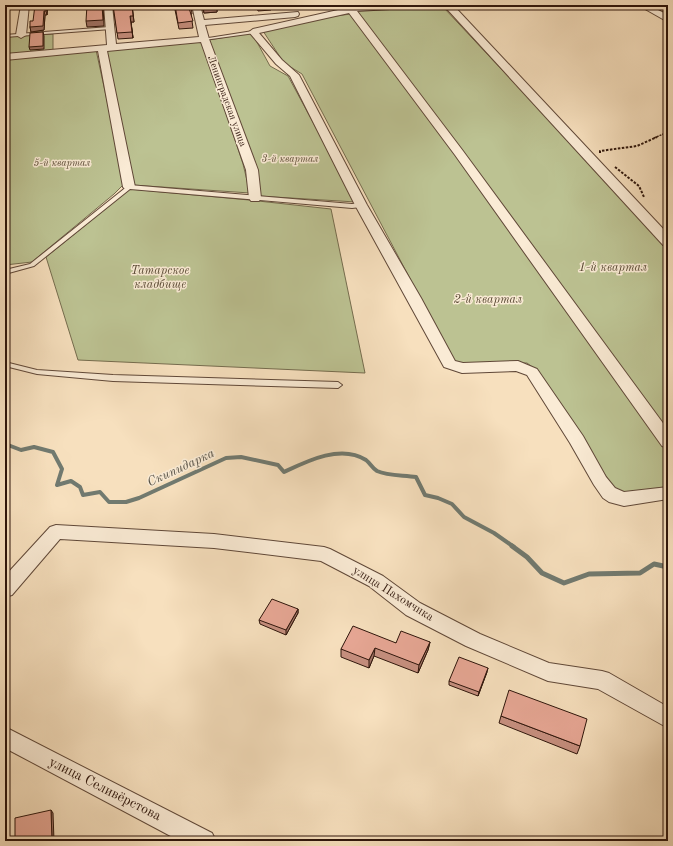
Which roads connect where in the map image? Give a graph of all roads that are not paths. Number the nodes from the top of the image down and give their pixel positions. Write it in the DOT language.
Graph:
graph roads {
  1 [pos="25,5"];
  2 [pos="108,5"];
  3 [pos="196,5"];
  4 [pos="278,5"];
  5 [pos="406,5"];
  6 [pos="440,5"];
  7 [pos="642,5"];
  8 [pos="382,6"];
  9 [pos="351,10"];
  10 [pos="282,14"];
  11 [pos="668,19"];
  12 [pos="200,23"];
  13 [pos="108,28"];
  14 [pos="253,32"];
  15 [pos="21,35"];
  16 [pos="5,36"];
  17 [pos="204,39"];
  18 [pos="107,48"];
  19 [pos="5,57"];
  20 [pos="129,187"];
  21 [pos="255,198"];
  22 [pos="361,205"];
  23 [pos="668,242"];
  24 [pos="5,272"];
  25 [pos="5,364"];
  26 [pos="338,385"];
  27 [pos="668,442"];
  28 [pos="668,493"];
  29 [pos="5,589"];
  30 [pos="668,718"];
  31 [pos="5,737"];
  32 [pos="204,841"];
  1 -- 15 [label="street"];
  2 -- 13 [label="street"];
  3 -- 12 [label="street, Ленинградская улица"];
  4 -- 10 [label="street"];
  5 -- 8 [label="street"];
  6 -- 23 [label="street"];
  7 -- 11 [label="street"];
  8 -- 9 [label="street"];
  9 -- 10 [label="street"];
  9 -- 14 [label="street"];
  9 -- 27 [label="street"];
  10 -- 12 [label="street"];
  12 -- 17 [label="street, Ленинградская улица"];
  13 -- 15 [label="lane"];
  13 -- 18 [label="street"];
  14 -- 17 [label="lane"];
  14 -- 22 [label="street"];
  15 -- 16 [label="lane"];
  17 -- 18 [label="street"];
  17 -- 21 [label="street, Ленинградская улица"];
  18 -- 19 [label="street"];
  18 -- 20 [label="street"];
  20 -- 21 [label="lane"];
  20 -- 24 [label="lane"];
  21 -- 22 [label="lane"];
  22 -- 28 [label="street"];
  25 -- 26 [label="lane"];
  29 -- 30 [label="street, улица Пахомчика"];
  31 -- 32 [label="street, улица Селивёрстова"];
}
